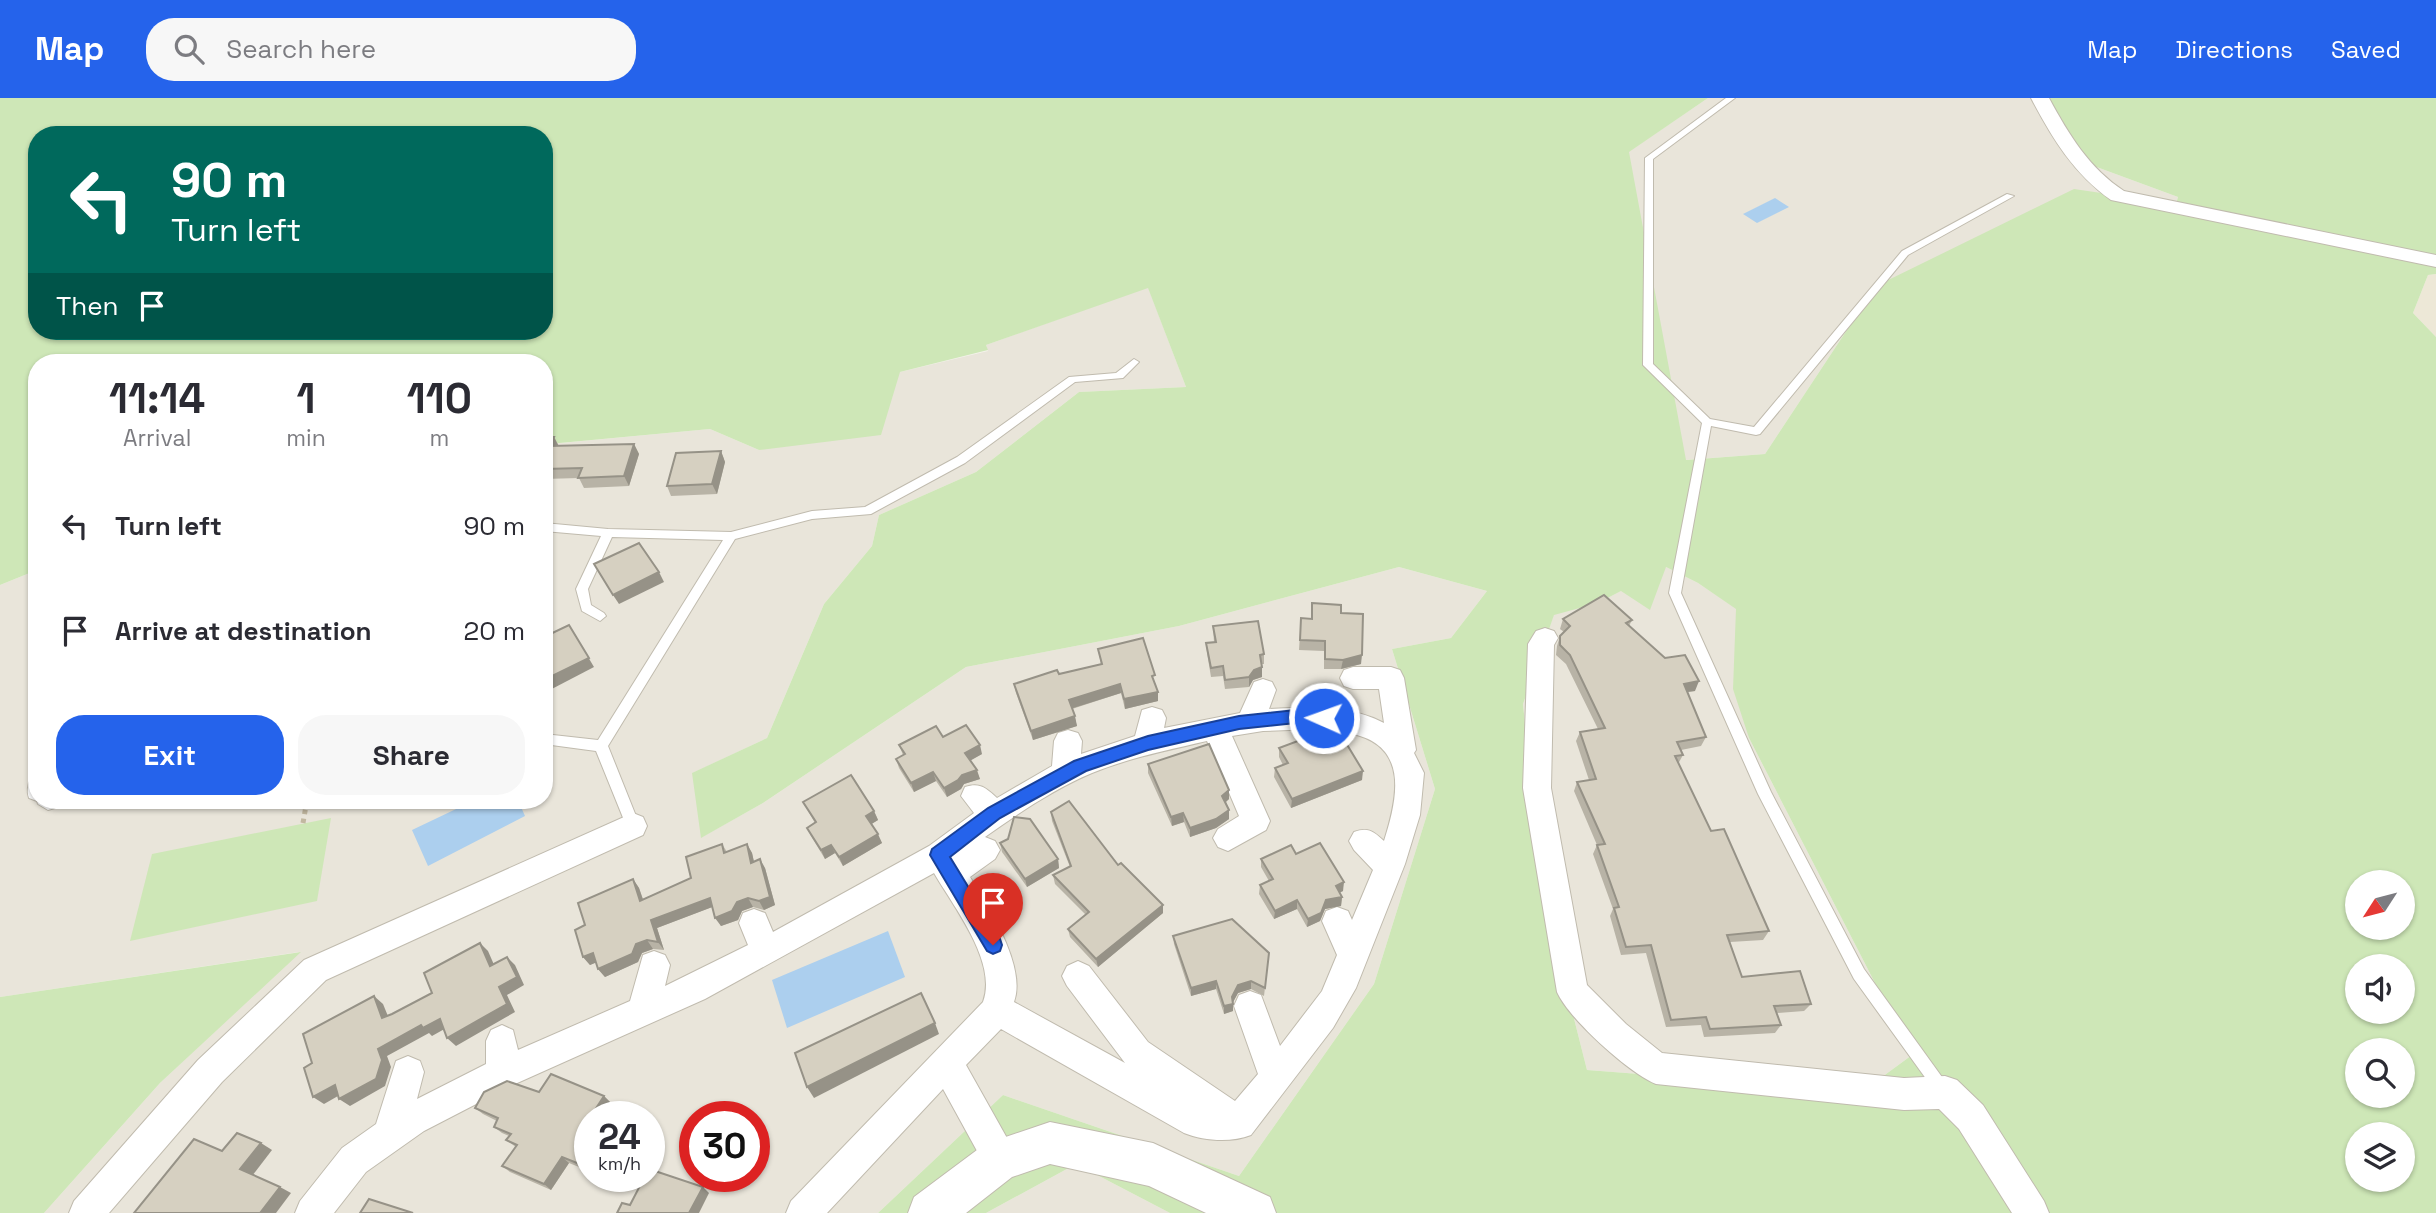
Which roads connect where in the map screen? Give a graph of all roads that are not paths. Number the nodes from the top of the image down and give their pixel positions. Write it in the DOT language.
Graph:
graph roads {
  1 [pos="1731,98"];
  2 [pos="2040,98"];
  3 [pos="2010,196"];
  4 [pos="2436,261"];
  5 [pos="1134,362"];
  6 [pos="1707,422"];
  7 [pos="553,528"];
  8 [pos="608,533"];
  9 [pos="731,536"];
  10 [pos="600,616"];
  11 [pos="1545,638"];
  12 [pos="1353,678"];
  13 [pos="1263,690"];
  14 [pos="1250,721"];
  15 [pos="1215,728"];
  16 [pos="553,740"];
  17 [pos="1068,741"];
  18 [pos="601,746"];
  19 [pos="1402,750"];
  20 [pos="1065,774"];
  21 [pos="633,827"];
  22 [pos="1228,838"];
  23 [pos="1364,841"];
  24 [pos="985,850"];
  25 [pos="945,864"];
  26 [pos="1388,864"];
  27 [pos="1337,921"];
  28 [pos="1353,955"];
  29 [pos="653,965"];
  30 [pos="1078,976"];
  31 [pos="1250,1006"];
  32 [pos="997,1009"];
  33 [pos="644,1011"];
  34 [pos="946,1062"];
  35 [pos="408,1072"];
  36 [pos="1275,1077"];
  37 [pos="1945,1092"];
  38 [pos="1239,1123"];
  39 [pos="390,1135"];
  40 [pos="1000,1159"];
  41 [pos="354,1160"];
  42 [pos="1247,1212"];
  43 [pos="86,1213"];
  44 [pos="299,1213"];
  45 [pos="312,1213"];
  46 [pos="803,1213"];
  47 [pos="930,1213"];
  48 [pos="2032,1213"];
  1 -- 6 [label="lane"];
  2 -- 4 [label="street"];
  3 -- 6 [label="lane"];
  5 -- 9 [label="lane"];
  6 -- 37 [label="lane"];
  7 -- 8 [label="lane"];
  8 -- 9 [label="lane"];
  8 -- 10 [label="lane"];
  9 -- 18 [label="lane"];
  11 -- 37 [label="street"];
  12 -- 19 [label="street"];
  13 -- 14 [label="street"];
  14 -- 15 [label="street"];
  14 -- 19 [label="street"];
  15 -- 20 [label="street"];
  15 -- 22 [label="street"];
  16 -- 18 [label="lane"];
  17 -- 20 [label="street"];
  18 -- 21 [label="lane"];
  19 -- 26 [label="street"];
  20 -- 25 [label="street"];
  21 -- 43 [label="street"];
  23 -- 26 [label="street"];
  24 -- 25 [label="street"];
  25 -- 32 [label="street"];
  25 -- 33 [label="street"];
  26 -- 28 [label="street"];
  27 -- 28 [label="street"];
  28 -- 36 [label="street"];
  29 -- 33 [label="street"];
  30 -- 38 [label="street"];
  31 -- 36 [label="street"];
  32 -- 34 [label="street"];
  32 -- 38 [label="street"];
  33 -- 39 [label="street"];
  34 -- 40 [label="street"];
  34 -- 46 [label="street"];
  35 -- 39 [label="street"];
  36 -- 38 [label="street"];
  37 -- 48 [label="street"];
  39 -- 41 [label="street"];
  40 -- 42 [label="street"];
  40 -- 47 [label="street"];
  41 -- 44 [label="street"];
  41 -- 45 [label="street"];
}
